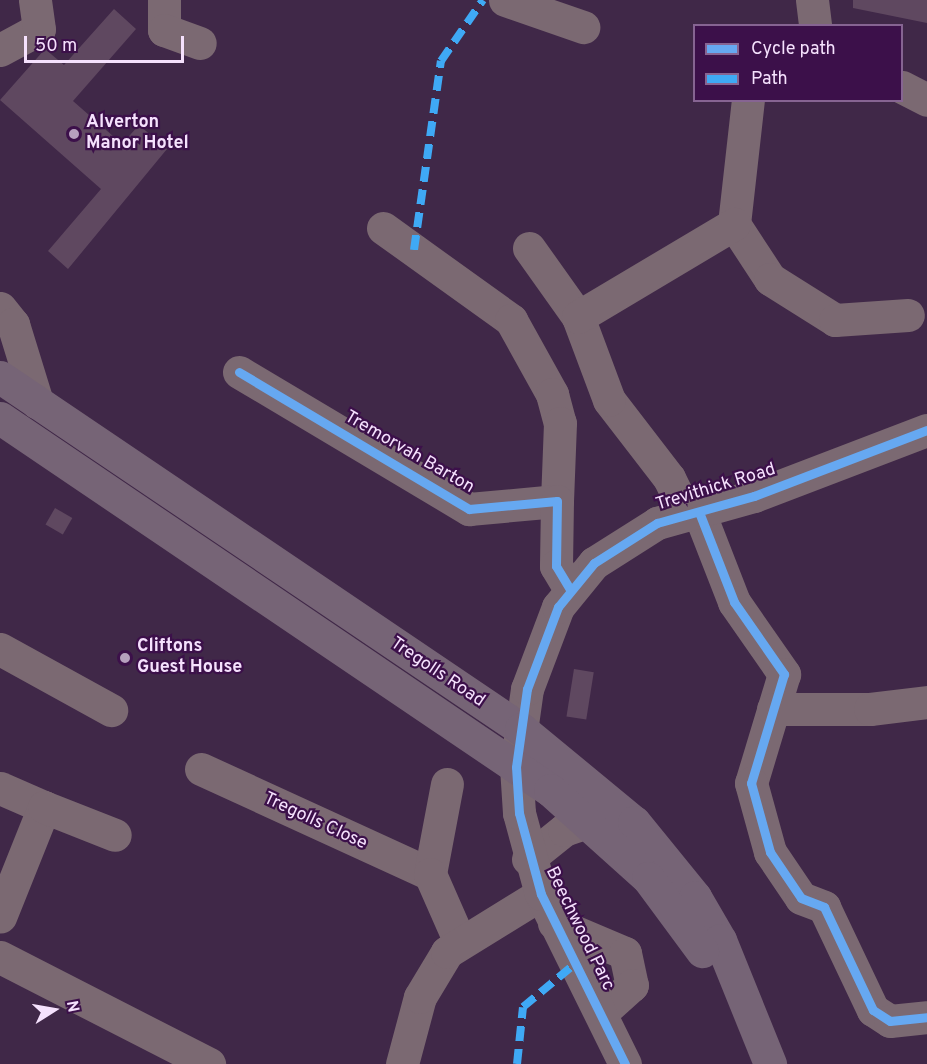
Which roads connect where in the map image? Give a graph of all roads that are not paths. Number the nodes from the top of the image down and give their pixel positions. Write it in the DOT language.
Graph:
graph roads {
  1 [pos="35,0"];
  2 [pos="164,0"];
  3 [pos="505,0"];
  4 [pos="812,0"];
  5 [pos="815,24"];
  6 [pos="583,27"];
  7 [pos="201,44"];
  8 [pos="0,50"];
  9 [pos="903,88"];
  10 [pos="927,100"];
  11 [pos="748,102"];
  12 [pos="734,224"];
  13 [pos="383,228"];
  14 [pos="529,248"];
  15 [pos="0,308"];
  16 [pos="908,315"];
  17 [pos="578,317"];
  18 [pos="239,372"];
  19 [pos="0,377"];
  20 [pos="37,402"];
  21 [pos="0,418"];
  22 [pos="927,430"];
  23 [pos="557,501"];
  24 [pos="693,514"];
  25 [pos="570,589"];
  26 [pos="0,649"];
  27 [pos="927,702"];
  28 [pos="773,709"];
  29 [pos="111,710"];
  30 [pos="521,729"];
  31 [pos="516,767"];
  32 [pos="201,769"];
  33 [pos="447,784"];
  34 [pos="0,788"];
  35 [pos="44,807"];
  36 [pos="590,822"];
  37 [pos="115,835"];
  38 [pos="528,859"];
  39 [pos="430,874"];
  40 [pos="541,894"];
  41 [pos="0,917"];
  42 [pos="554,923"];
  43 [pos="459,939"];
  44 [pos="0,957"];
  45 [pos="602,1012"];
  46 [pos="927,1017"];
  47 [pos="198,1061"];
  48 [pos="402,1064"];
  49 [pos="625,1064"];
  50 [pos="768,1064"];
  1 -- 8 [label="street"];
  2 -- 7 [label="street"];
  3 -- 6 [label="street"];
  4 -- 5 [label="street"];
  9 -- 10 [label="street"];
  11 -- 12 [label="street"];
  12 -- 16 [label="street"];
  12 -- 17 [label="street"];
  13 -- 23 [label="street"];
  14 -- 17 [label="street"];
  15 -- 20 [label="street"];
  17 -- 24 [label="street"];
  18 -- 23 [label="street, Tremorvah Barton"];
  19 -- 20 [label="highway, Tregolls Road"];
  20 -- 30 [label="highway, Tregolls Road"];
  21 -- 31 [label="highway, Tregolls Road"];
  22 -- 24 [label="street, Trevithick Road"];
  23 -- 25 [label="street"];
  24 -- 25 [label="street, Trevithick Road"];
  24 -- 28 [label="street"];
  25 -- 30 [label="street, Trevithick Road"];
  26 -- 29 [label="street"];
  27 -- 28 [label="street"];
  28 -- 46 [label="street"];
  30 -- 31 [label="street, Beechwood Parc"];
  30 -- 50 [label="highway, Tregolls Road"];
  31 -- 36 [label="highway, Tregolls Road"];
  31 -- 38 [label="street, Beechwood Parc"];
  32 -- 39 [label="street, Tregolls Close"];
  33 -- 39 [label="street"];
  34 -- 35 [label="street"];
  35 -- 37 [label="street"];
  35 -- 41 [label="street"];
  36 -- 38 [label="street, Beechwood Parc"];
  36 -- 50 [label="highway, Tregolls Road"];
  38 -- 40 [label="street, Beechwood Parc"];
  39 -- 43 [label="street"];
  40 -- 42 [label="street, Beechwood Parc"];
  40 -- 43 [label="street"];
  42 -- 45 [label="street, Beechwood Parc"];
  42 -- 45 [label="street"];
  43 -- 48 [label="street"];
  44 -- 47 [label="street"];
  45 -- 49 [label="street, Beechwood Parc"];
}
